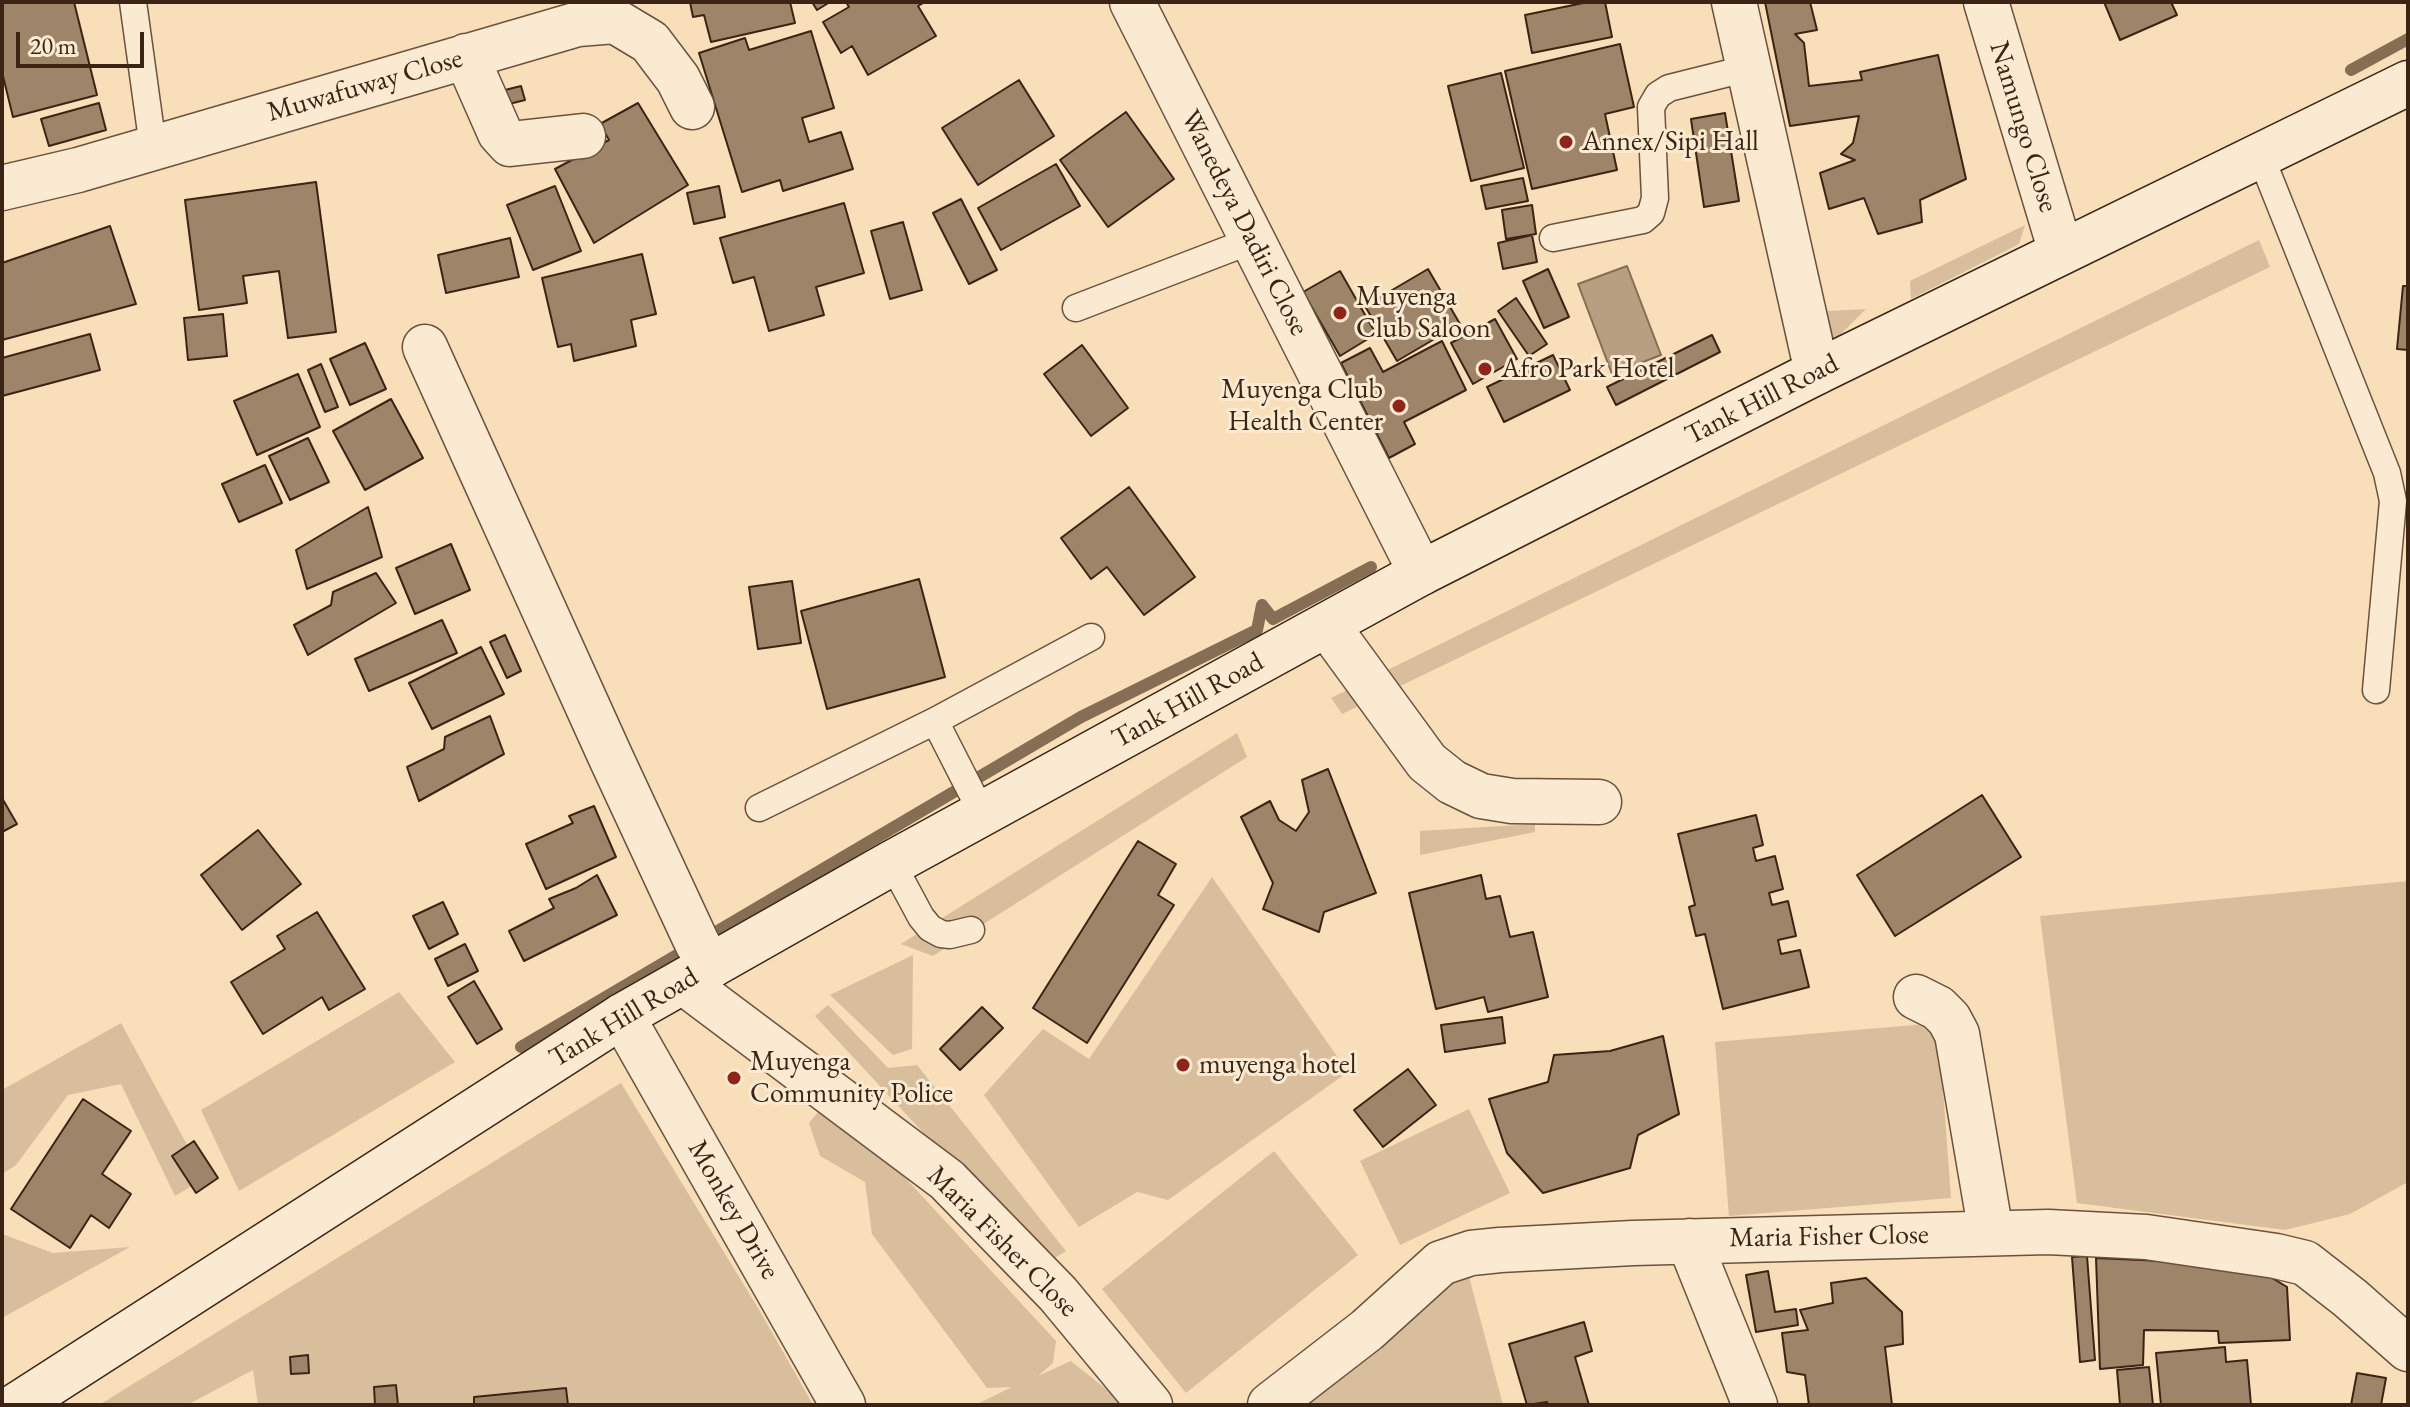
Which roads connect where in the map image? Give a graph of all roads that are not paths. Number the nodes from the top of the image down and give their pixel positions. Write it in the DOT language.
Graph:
graph roads {
  1 [pos="133,2"];
  2 [pos="1132,2"];
  3 [pos="1734,2"];
  4 [pos="1986,2"];
  5 [pos="466,56"];
  6 [pos="1749,68"];
  7 [pos="2408,83"];
  8 [pos="692,107"];
  9 [pos="583,136"];
  10 [pos="153,147"];
  11 [pos="2261,157"];
  12 [pos="2,188"];
  13 [pos="1553,238"];
  14 [pos="1253,240"];
  15 [pos="2061,252"];
  16 [pos="1076,308"];
  17 [pos="425,347"];
  18 [pos="1817,372"];
  19 [pos="1421,573"];
  20 [pos="1327,625"];
  21 [pos="1091,637"];
  22 [pos="2376,690"];
  23 [pos="935,721"];
  24 [pos="1599,802"];
  25 [pos="759,808"];
  26 [pos="982,813"];
  27 [pos="892,863"];
  28 [pos="971,930"];
  29 [pos="697,974"];
  30 [pos="1916,997"];
  31 [pos="622,1016"];
  32 [pos="1991,1233"];
  33 [pos="1689,1241"];
  34 [pos="2408,1349"];
  35 [pos="17,1405"];
  36 [pos="843,1405"];
  37 [pos="1150,1405"];
  38 [pos="1270,1405"];
  39 [pos="1755,1405"];
  1 -- 10 [label="lane"];
  2 -- 14 [label="street, Wanedeya Dadiri Close"];
  3 -- 6 [label="street"];
  4 -- 15 [label="street, Namungo Close"];
  5 -- 8 [label="street, Muwafuway Close"];
  5 -- 9 [label="street"];
  5 -- 10 [label="street, Muwafuway Close"];
  6 -- 13 [label="lane"];
  6 -- 18 [label="street"];
  7 -- 11 [label="street, Tank Hill Road"];
  10 -- 12 [label="street, Muwafuway Close"];
  11 -- 15 [label="street, Tank Hill Road"];
  11 -- 22 [label="lane"];
  14 -- 16 [label="lane"];
  14 -- 19 [label="street, Wanedeya Dadiri Close"];
  15 -- 18 [label="street, Tank Hill Road"];
  17 -- 29 [label="street"];
  18 -- 19 [label="street, Tank Hill Road"];
  19 -- 20 [label="street, Tank Hill Road"];
  20 -- 24 [label="street"];
  20 -- 26 [label="street, Tank Hill Road"];
  21 -- 23 [label="lane"];
  23 -- 25 [label="lane"];
  23 -- 26 [label="lane"];
  26 -- 27 [label="street, Tank Hill Road"];
  27 -- 28 [label="lane"];
  27 -- 29 [label="street, Tank Hill Road"];
  29 -- 31 [label="street, Tank Hill Road"];
  29 -- 37 [label="street, Maria Fisher Close"];
  30 -- 32 [label="street"];
  31 -- 35 [label="street, Tank Hill Road"];
  31 -- 36 [label="street, Monkey Drive"];
  32 -- 33 [label="street, Maria Fisher Close"];
  32 -- 34 [label="street, Maria Fisher Close"];
  33 -- 38 [label="street, Maria Fisher Close"];
  33 -- 39 [label="street"];
}
